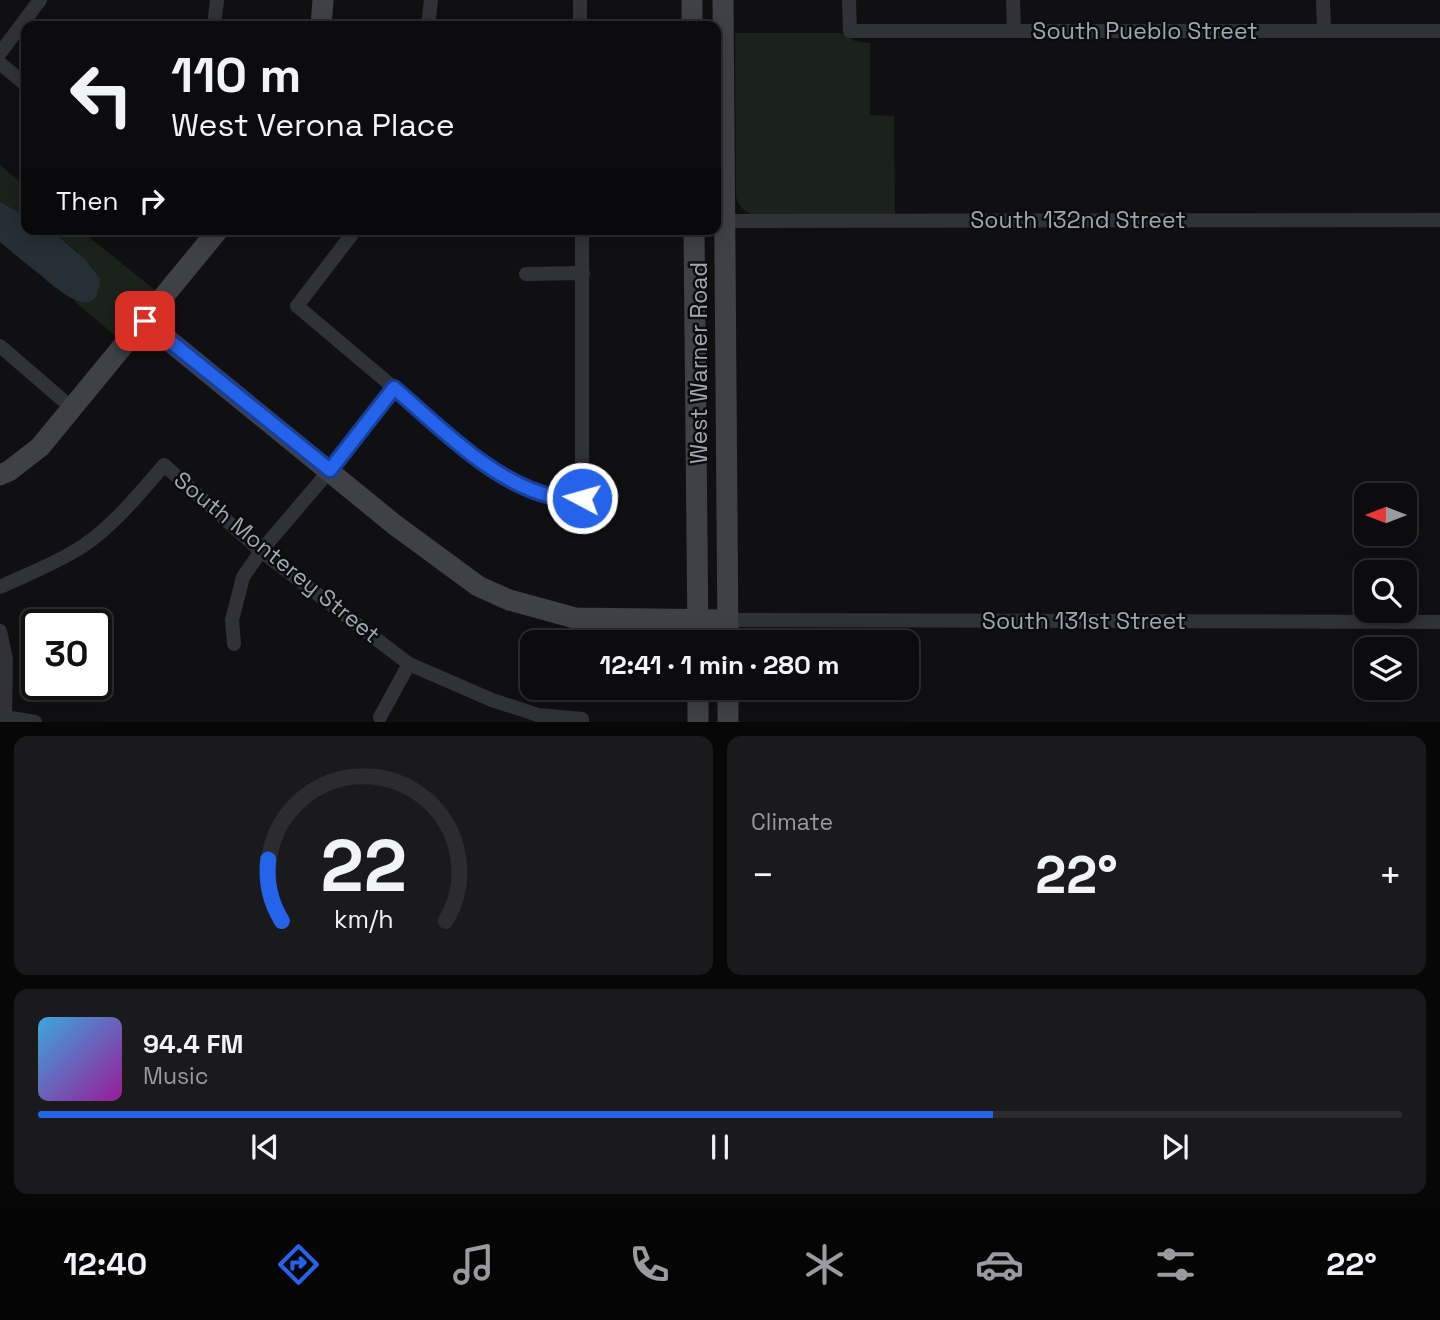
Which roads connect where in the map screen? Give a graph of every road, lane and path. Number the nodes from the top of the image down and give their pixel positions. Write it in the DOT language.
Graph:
graph roads {
  1 [pos="40,0"];
  2 [pos="217,0"];
  3 [pos="323,0"];
  4 [pos="431,0"];
  5 [pos="580,0"];
  6 [pos="692,0"];
  7 [pos="723,0"];
  8 [pos="849,0"];
  9 [pos="1013,0"];
  10 [pos="1323,0"];
  11 [pos="24,21"];
  12 [pos="215,21"];
  13 [pos="321,21"];
  14 [pos="429,21"];
  15 [pos="580,21"];
  16 [pos="692,21"];
  17 [pos="21,25"];
  18 [pos="1014,31"];
  19 [pos="1324,31"];
  20 [pos="1440,31"];
  21 [pos="0,53"];
  22 [pos="0,63"];
  23 [pos="21,81"];
  24 [pos="721,147"];
  25 [pos="1440,220"];
  26 [pos="721,221"];
  27 [pos="211,235"];
  28 [pos="351,235"];
  29 [pos="582,235"];
  30 [pos="694,235"];
  31 [pos="720,235"];
  32 [pos="583,273"];
  33 [pos="526,274"];
  34 [pos="145,321"];
  35 [pos="0,346"];
  36 [pos="394,388"];
  37 [pos="72,408"];
  38 [pos="330,470"];
  39 [pos="0,475"];
  40 [pos="261,551"];
  41 [pos="0,587"];
  42 [pos="698,620"];
  43 [pos="727,621"];
  44 [pos="1440,622"];
  45 [pos="698,630"];
  46 [pos="727,630"];
  47 [pos="0,631"];
  48 [pos="234,644"];
  49 [pos="409,664"];
  50 [pos="698,700"];
  51 [pos="728,700"];
  52 [pos="380,717"];
  53 [pos="5,720"];
  54 [pos="582,720"];
  55 [pos="35,722"];
  56 [pos="698,722"];
  57 [pos="728,722"];
  1 -- 11 [label="street"];
  2 -- 12 [label="street"];
  3 -- 13 [label="main road"];
  4 -- 14 [label="street"];
  5 -- 15 [label="street"];
  6 -- 16 [label="main road"];
  7 -- 24 [label="main road, West Warner Road"];
  8 -- 18 [label="street, South Pueblo Street"];
  9 -- 18 [label="street"];
  10 -- 19 [label="street"];
  17 -- 21 [label="street"];
  18 -- 19 [label="street, South Pueblo Street"];
  19 -- 20 [label="street, South Pueblo Street"];
  22 -- 23 [label="street"];
  25 -- 26 [label="street, South 132nd Street"];
  27 -- 34 [label="main road"];
  28 -- 36 [label="street"];
  29 -- 32 [label="street"];
  30 -- 42 [label="main road, West Warner Road"];
  31 -- 43 [label="main road, West Warner Road"];
  32 -- 33 [label="street"];
  32 -- 36 [label="street"];
  34 -- 37 [label="main road"];
  34 -- 38 [label="main road"];
  35 -- 37 [label="street"];
  36 -- 38 [label="street"];
  37 -- 39 [label="main road"];
  38 -- 40 [label="street"];
  38 -- 42 [label="main road"];
  40 -- 41 [label="street, South Monterey Street"];
  40 -- 48 [label="street"];
  40 -- 49 [label="street, South Monterey Street"];
  42 -- 43 [label="main road"];
  42 -- 45 [label="main road, West Warner Road"];
  43 -- 44 [label="street, South 131st Street"];
  43 -- 46 [label="main road, West Warner Road"];
  47 -- 53 [label="street"];
  49 -- 52 [label="street"];
  49 -- 54 [label="street, South Monterey Street"];
  50 -- 56 [label="main road"];
  51 -- 57 [label="main road"];
  53 -- 55 [label="street"];
}
